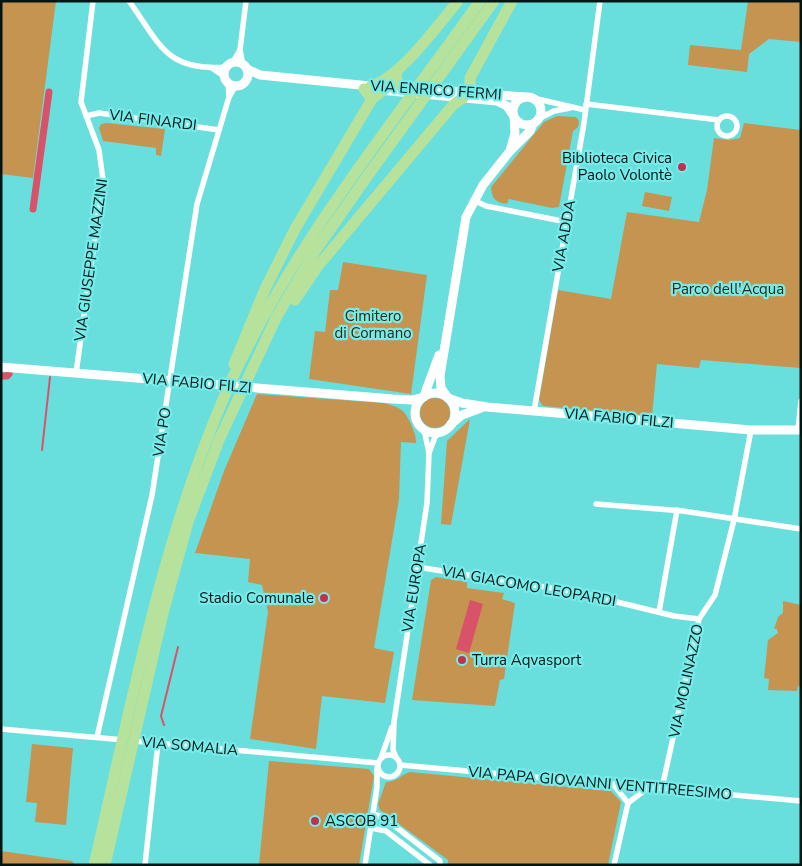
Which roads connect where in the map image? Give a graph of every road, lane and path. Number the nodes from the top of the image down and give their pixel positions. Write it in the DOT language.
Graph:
graph roads {
  1 [pos="93,1"];
  2 [pos="129,1"];
  3 [pos="246,1"];
  4 [pos="458,1"];
  5 [pos="480,1"];
  6 [pos="494,1"];
  7 [pos="512,1"];
  8 [pos="600,1"];
  9 [pos="240,50"];
  10 [pos="245,67"];
  11 [pos="397,71"];
  12 [pos="260,75"];
  13 [pos="232,76"];
  14 [pos="389,89"];
  15 [pos="474,92"];
  16 [pos="438,94"];
  17 [pos="529,97"];
  18 [pos="463,98"];
  19 [pos="572,107"];
  20 [pos="586,107"];
  21 [pos="86,116"];
  22 [pos="514,116"];
  23 [pos="719,120"];
  24 [pos="536,121"];
  25 [pos="220,130"];
  26 [pos="510,151"];
  27 [pos="473,200"];
  28 [pos="567,222"];
  29 [pos="276,318"];
  30 [pos="448,324"];
  31 [pos="1,367"];
  32 [pos="76,373"];
  33 [pos="170,380"];
  34 [pos="225,395"];
  35 [pos="424,397"];
  36 [pos="448,398"];
  37 [pos="393,399"];
  38 [pos="801,401"];
  39 [pos="487,406"];
  40 [pos="534,411"];
  41 [pos="416,418"];
  42 [pos="451,424"];
  43 [pos="421,427"];
  44 [pos="751,430"];
  45 [pos="799,430"];
  46 [pos="441,432"];
  47 [pos="429,453"];
  48 [pos="596,504"];
  49 [pos="677,510"];
  50 [pos="734,520"];
  51 [pos="801,529"];
  52 [pos="418,567"];
  53 [pos="659,612"];
  54 [pos="699,619"];
  55 [pos="394,722"];
  56 [pos="1,729"];
  57 [pos="97,737"];
  58 [pos="158,743"];
  59 [pos="396,757"];
  60 [pos="378,763"];
  61 [pos="400,764"];
  62 [pos="390,778"];
  63 [pos="613,784"];
  64 [pos="377,787"];
  65 [pos="648,787"];
  66 [pos="662,788"];
  67 [pos="801,801"];
  68 [pos="628,803"];
  69 [pos="373,814"];
  70 [pos="371,828"];
  71 [pos="94,865"];
  72 [pos="105,865"];
  73 [pos="145,865"];
  74 [pos="365,865"];
  75 [pos="430,865"];
  76 [pos="440,865"];
  77 [pos="614,865"];
  1 -- 21 [label="street, VIA GIUSEPPE MAZZINI"];
  2 -- 13 [label="street"];
  3 -- 9 [label="street"];
  4 -- 11 [label="highway"];
  5 -- 34 [label="highway"];
  6 -- 29 [label="highway"];
  7 -- 15 [label="highway"];
  8 -- 20 [label="street, VIA ADDA"];
  9 -- 10 [label="street"];
  9 -- 13 [label="street"];
  10 -- 12 [label="street, VIA ENRICO FERMI"];
  10 -- 13 [label="street"];
  10 -- 13 [label="street, VIA ENRICO FERMI"];
  11 -- 14 [label="highway"];
  11 -- 14 [label="highway"];
  12 -- 13 [label="street, VIA ENRICO FERMI"];
  12 -- 14 [label="street, VIA ENRICO FERMI"];
  13 -- 25 [label="street, VIA PO"];
  14 -- 16 [label="highway"];
  14 -- 34 [label="highway"];
  15 -- 16 [label="street, VIA ENRICO FERMI"];
  15 -- 17 [label="street, VIA ENRICO FERMI"];
  16 -- 18 [label="street, VIA ENRICO FERMI"];
  17 -- 19 [label="street, VIA ENRICO FERMI"];
  17 -- 22 [label="street"];
  17 -- 24 [label="street"];
  18 -- 22 [label="street, VIA ENRICO FERMI"];
  18 -- 29 [label="highway"];
  19 -- 20 [label="street, VIA ENRICO FERMI"];
  19 -- 24 [label="street, VIA ENRICO FERMI"];
  20 -- 23 [label="street, VIA ENRICO FERMI"];
  20 -- 28 [label="street, VIA ADDA"];
  21 -- 25 [label="street, VIA FINARDI"];
  21 -- 32 [label="street, VIA GIUSEPPE MAZZINI"];
  22 -- 24 [label="street"];
  22 -- 26 [label="street"];
  24 -- 26 [label="street"];
  25 -- 33 [label="street, VIA PO"];
  26 -- 27 [label="street"];
  27 -- 28 [label="street"];
  27 -- 30 [label="street"];
  28 -- 40 [label="street, VIA ADDA"];
  29 -- 72 [label="highway"];
  30 -- 35 [label="street"];
  30 -- 36 [label="street"];
  31 -- 32 [label="street, VIA FABIO FILZI"];
  32 -- 33 [label="street, VIA FABIO FILZI"];
  33 -- 37 [label="street, VIA FABIO FILZI"];
  33 -- 57 [label="street, VIA PO"];
  34 -- 71 [label="highway"];
  35 -- 36 [label="street"];
  35 -- 37 [label="street, VIA FABIO FILZI"];
  35 -- 41 [label="street"];
  36 -- 39 [label="street, VIA FABIO FILZI"];
  36 -- 42 [label="street"];
  37 -- 41 [label="street"];
  38 -- 45 [label="street"];
  39 -- 40 [label="street, VIA FABIO FILZI"];
  39 -- 42 [label="street, VIA FABIO FILZI"];
  40 -- 44 [label="street, VIA FABIO FILZI"];
  41 -- 43 [label="street"];
  42 -- 46 [label="street"];
  43 -- 46 [label="street"];
  43 -- 47 [label="street, VIA EUROPA"];
  44 -- 45 [label="street, VIA FABIO FILZI"];
  44 -- 50 [label="street, VIA MOLINAZZO"];
  46 -- 47 [label="street, VIA EUROPA"];
  47 -- 52 [label="street, VIA EUROPA"];
  48 -- 49 [label="street"];
  49 -- 50 [label="street"];
  49 -- 53 [label="street"];
  50 -- 51 [label="street"];
  50 -- 54 [label="street, VIA MOLINAZZO"];
  52 -- 53 [label="street, VIA GIACOMO LEOPARDI"];
  52 -- 55 [label="street, VIA EUROPA"];
  53 -- 54 [label="street, VIA GIACOMO LEOPARDI"];
  54 -- 66 [label="street, VIA MOLINAZZO"];
  55 -- 59 [label="street, VIA EUROPA"];
  55 -- 60 [label="street, VIA EUROPA"];
  56 -- 57 [label="street, VIA SOMALIA"];
  57 -- 58 [label="street, VIA SOMALIA"];
  58 -- 60 [label="street, VIA SOMALIA"];
  58 -- 73 [label="street"];
  59 -- 60 [label="street"];
  59 -- 61 [label="street"];
  60 -- 62 [label="street"];
  60 -- 64 [label="street, VIA EUROPA"];
  61 -- 62 [label="street"];
  61 -- 63 [label="street, VIA PAPA GIOVANNI VENTITREESIMO"];
  62 -- 64 [label="street"];
  63 -- 65 [label="street, VIA PAPA GIOVANNI VENTITREESIMO"];
  63 -- 68 [label="street"];
  64 -- 69 [label="street, VIA EUROPA"];
  65 -- 66 [label="street, VIA PAPA GIOVANNI VENTITREESIMO"];
  65 -- 68 [label="street"];
  66 -- 67 [label="street, VIA PAPA GIOVANNI VENTITREESIMO"];
  68 -- 77 [label="street"];
  69 -- 70 [label="street, VIA EUROPA"];
  69 -- 76 [label="street"];
  70 -- 74 [label="street, VIA EUROPA"];
  70 -- 75 [label="street"];
}
